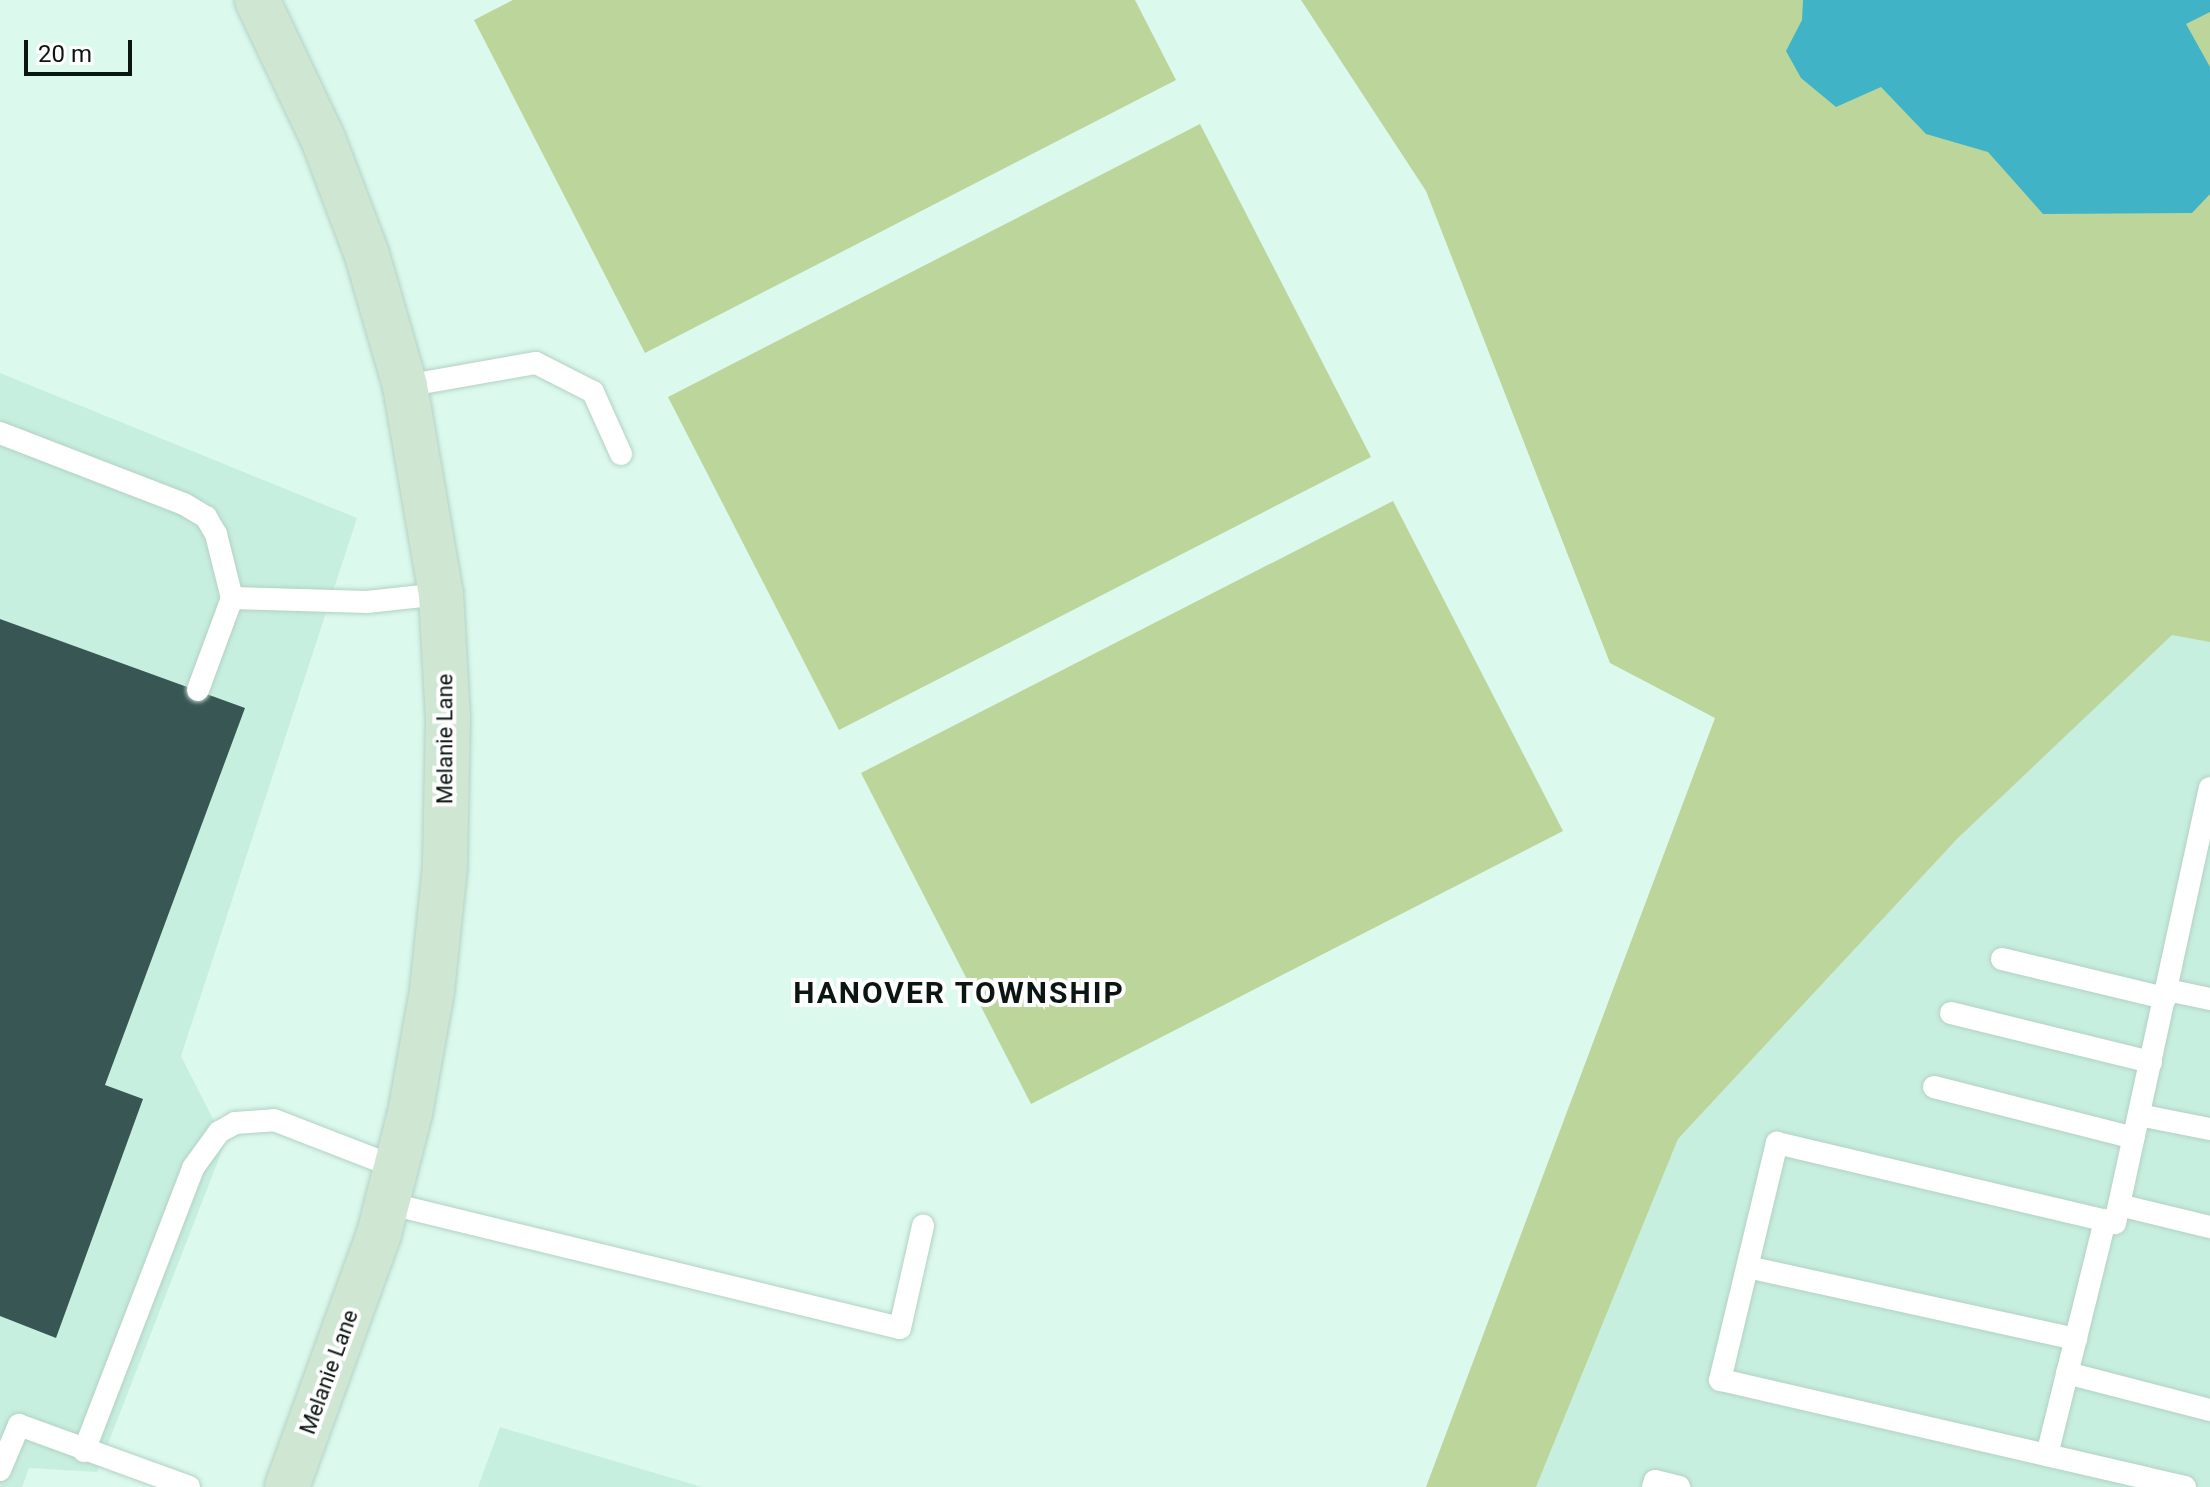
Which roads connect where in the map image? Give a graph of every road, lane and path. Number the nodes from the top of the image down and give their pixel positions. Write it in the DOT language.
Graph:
graph roads {
  1 [pos="257,0"];
  2 [pos="405,386"];
  3 [pos="0,433"];
  4 [pos="621,454"];
  5 [pos="441,594"];
  6 [pos="232,598"];
  7 [pos="198,690"];
  8 [pos="2210,788"];
  9 [pos="2202,875"];
  10 [pos="2002,959"];
  11 [pos="2166,994"];
  12 [pos="2210,999"];
  13 [pos="1951,1013"];
  14 [pos="2151,1062"];
  15 [pos="1934,1087"];
  16 [pos="2139,1115"];
  17 [pos="2210,1129"];
  18 [pos="2134,1138"];
  19 [pos="391,1185"];
  20 [pos="2112,1213"];
  21 [pos="923,1226"];
  22 [pos="2210,1227"];
  23 [pos="1748,1267"];
  24 [pos="2076,1339"];
  25 [pos="2067,1373"];
  26 [pos="2210,1410"];
  27 [pos="84,1451"];
  28 [pos="2047,1455"];
  29 [pos="0,1470"];
  30 [pos="189,1487"];
  31 [pos="287,1487"];
  32 [pos="1653,1487"];
  33 [pos="1679,1487"];
  34 [pos="2185,1487"];
  1 -- 2 [label="street, Melanie Lane"];
  2 -- 4 [label="lane"];
  2 -- 5 [label="street, Melanie Lane"];
  3 -- 6 [label="lane"];
  5 -- 6 [label="lane"];
  5 -- 19 [label="street, Melanie Lane"];
  6 -- 7 [label="lane"];
  8 -- 9 [label="lane"];
  9 -- 11 [label="lane"];
  10 -- 11 [label="lane"];
  11 -- 12 [label="lane"];
  11 -- 14 [label="lane"];
  13 -- 14 [label="lane"];
  14 -- 16 [label="lane"];
  15 -- 18 [label="lane"];
  16 -- 17 [label="lane"];
  16 -- 18 [label="lane"];
  18 -- 20 [label="lane"];
  19 -- 21 [label="lane"];
  19 -- 27 [label="lane"];
  19 -- 31 [label="street, Melanie Lane"];
  20 -- 22 [label="lane"];
  20 -- 23 [label="lane"];
  20 -- 24 [label="lane"];
  23 -- 24 [label="lane"];
  23 -- 28 [label="lane"];
  24 -- 25 [label="lane"];
  25 -- 26 [label="lane"];
  25 -- 28 [label="lane"];
  27 -- 29 [label="lane"];
  27 -- 30 [label="lane"];
  28 -- 34 [label="lane"];
  32 -- 33 [label="lane"];
}
